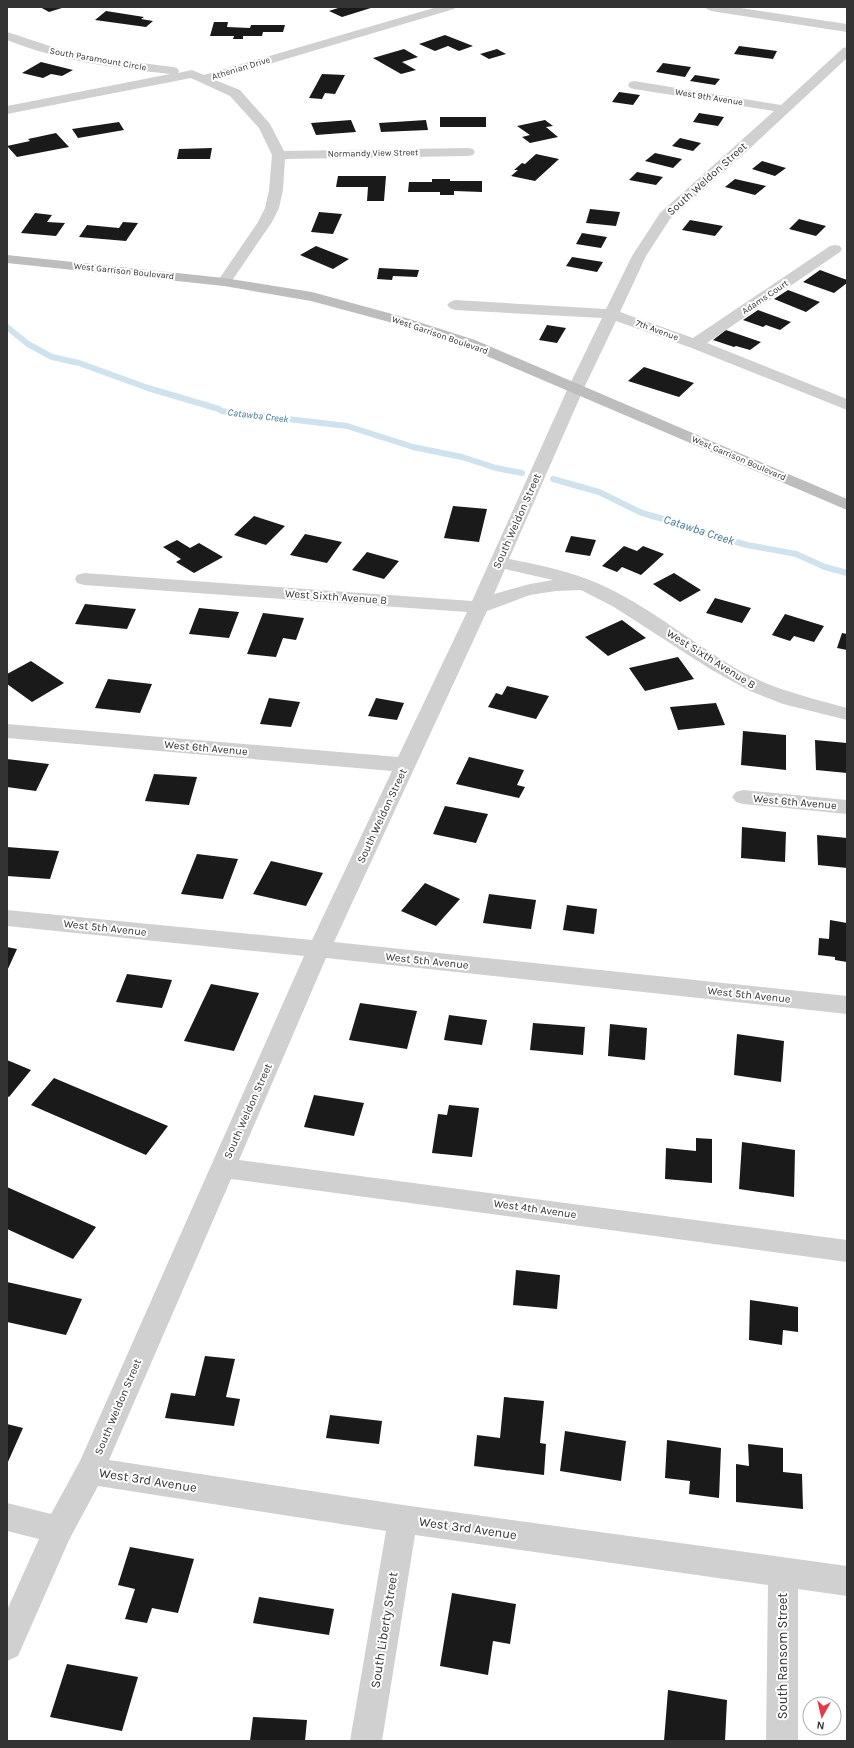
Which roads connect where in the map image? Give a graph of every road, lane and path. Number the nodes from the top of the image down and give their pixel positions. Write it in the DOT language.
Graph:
graph roads {
  1 [pos="450,7"];
  2 [pos="711,7"];
  3 [pos="847,28"];
  4 [pos="7,36"];
  5 [pos="847,50"];
  6 [pos="198,77"];
  7 [pos="634,85"];
  8 [pos="784,109"];
  9 [pos="7,110"];
  10 [pos="468,152"];
  11 [pos="279,155"];
  12 [pos="835,249"];
  13 [pos="7,259"];
  14 [pos="224,282"];
  15 [pos="455,305"];
  16 [pos="612,314"];
  17 [pos="694,344"];
  18 [pos="576,388"];
  19 [pos="847,405"];
  20 [pos="847,505"];
  21 [pos="499,562"];
  22 [pos="84,579"];
  23 [pos="583,584"];
  24 [pos="479,607"];
  25 [pos="847,714"];
  26 [pos="7,731"];
  27 [pos="406,765"];
  28 [pos="743,797"];
  29 [pos="847,807"];
  30 [pos="7,918"];
  31 [pos="319,949"];
  32 [pos="847,1005"];
  33 [pos="223,1168"];
  34 [pos="847,1251"];
  35 [pos="90,1471"];
  36 [pos="7,1517"];
  37 [pos="403,1519"];
  38 [pos="58,1530"];
  39 [pos="783,1572"];
  40 [pos="847,1581"];
  41 [pos="7,1644"];
  42 [pos="366,1741"];
  43 [pos="782,1741"];
  1 -- 6 [label="street, Athenian Drive"];
  2 -- 3 [label="street"];
  4 -- 6 [label="street, South Paramount Circle"];
  5 -- 8 [label="street, South Weldon Street"];
  6 -- 9 [label="street, Athenian Drive"];
  6 -- 11 [label="street, South Paramount Circle"];
  7 -- 8 [label="street, West 9th Avenue"];
  8 -- 16 [label="street, South Weldon Street"];
  10 -- 11 [label="street, Normandy View Street"];
  11 -- 14 [label="street"];
  12 -- 17 [label="street, Adams Court"];
  13 -- 14 [label="main road, West Garrison Boulevard"];
  14 -- 18 [label="main road, West Garrison Boulevard"];
  15 -- 16 [label="street, 7th Avenue"];
  16 -- 17 [label="street, 7th Avenue"];
  16 -- 18 [label="street, South Weldon Street"];
  17 -- 19 [label="street, 7th Avenue"];
  18 -- 20 [label="main road, West Garrison Boulevard"];
  18 -- 21 [label="street, South Weldon Street"];
  21 -- 23 [label="street, West Sixth Avenue B"];
  21 -- 24 [label="street, South Weldon Street"];
  22 -- 24 [label="street, West Sixth Avenue B"];
  23 -- 24 [label="street, West Sixth Avenue B"];
  23 -- 25 [label="street, West Sixth Avenue B"];
  24 -- 27 [label="street, South Weldon Street"];
  26 -- 27 [label="street, West 6th Avenue"];
  27 -- 31 [label="street, South Weldon Street"];
  28 -- 29 [label="street, West 6th Avenue"];
  30 -- 31 [label="street, West 5th Avenue"];
  31 -- 32 [label="street, West 5th Avenue"];
  31 -- 33 [label="street, South Weldon Street"];
  33 -- 34 [label="street, West 4th Avenue"];
  33 -- 35 [label="street, South Weldon Street"];
  35 -- 37 [label="street, West 3rd Avenue"];
  35 -- 38 [label="street, South Weldon Street"];
  36 -- 38 [label="street"];
  37 -- 39 [label="street, West 3rd Avenue"];
  37 -- 42 [label="street, South Liberty Street"];
  38 -- 41 [label="street, South Weldon Street"];
  39 -- 40 [label="street, West 3rd Avenue"];
  39 -- 43 [label="street, South Ransom Street"];
}
